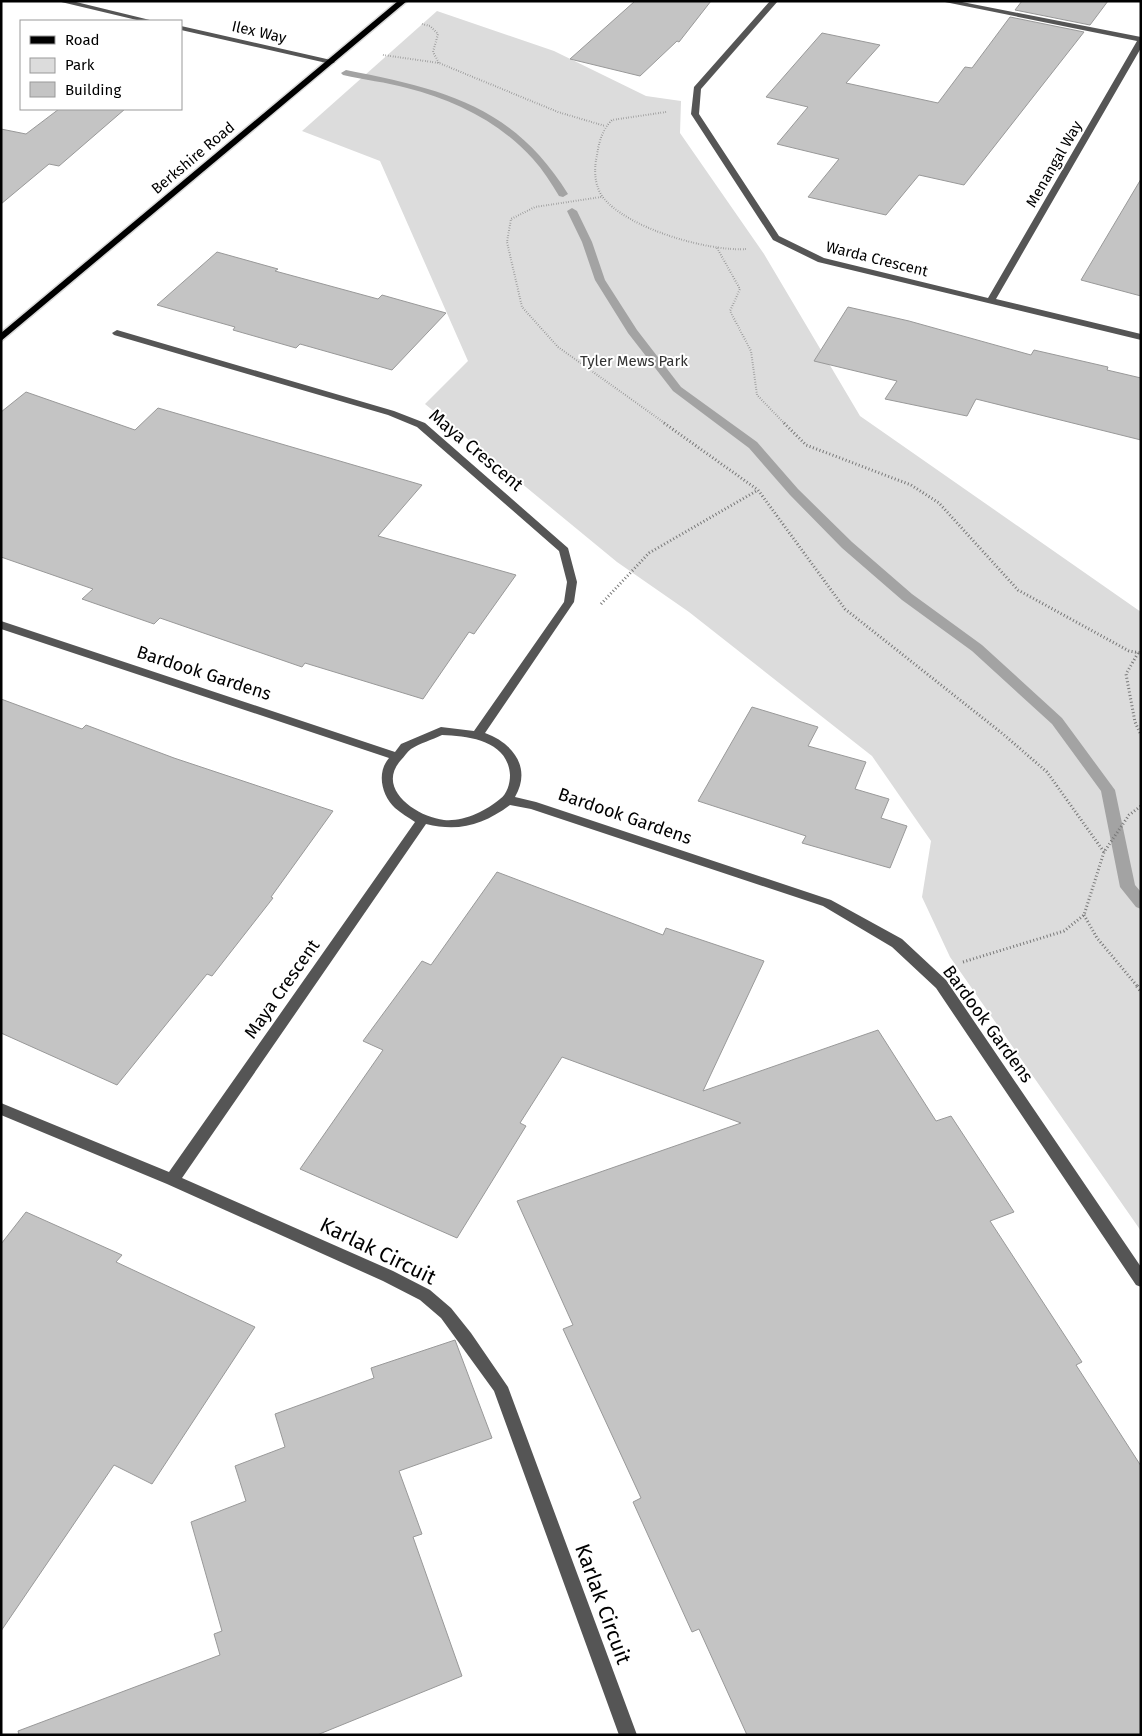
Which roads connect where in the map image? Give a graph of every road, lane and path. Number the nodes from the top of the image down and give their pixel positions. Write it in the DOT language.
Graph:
graph roads {
  1 [pos="61,1"];
  2 [pos="403,1"];
  3 [pos="774,1"];
  4 [pos="944,1"];
  5 [pos="146,20"];
  6 [pos="419,24"];
  7 [pos="182,28"];
  8 [pos="1141,40"];
  9 [pos="349,47"];
  10 [pos="331,62"];
  11 [pos="439,63"];
  12 [pos="696,107"];
  13 [pos="605,126"];
  14 [pos="602,196"];
  15 [pos="776,238"];
  16 [pos="716,248"];
  17 [pos="991,301"];
  18 [pos="117,333"];
  19 [pos="1141,337"];
  20 [pos="1,338"];
  21 [pos="758,490"];
  22 [pos="560,616"];
  23 [pos="1,625"];
  24 [pos="1139,653"];
  25 [pos="478,734"];
  26 [pos="1141,735"];
  27 [pos="395,756"];
  28 [pos="508,800"];
  29 [pos="1141,806"];
  30 [pos="423,820"];
  31 [pos="1104,852"];
  32 [pos="1084,915"];
  33 [pos="929,972"];
  34 [pos="1141,991"];
  35 [pos="1,1109"];
  36 [pos="172,1180"];
  37 [pos="1141,1280"];
  38 [pos="628,1735"];
  1 -- 5 [label="street"];
  2 -- 9 [label="main road, Berkshire Road"];
  3 -- 12 [label="street"];
  4 -- 8 [label="street"];
  6 -- 11 [label="path"];
  7 -- 10 [label="street, Ilex Way"];
  8 -- 17 [label="street, Menangal Way"];
  9 -- 10 [label="main road, Berkshire Road"];
  9 -- 11 [label="path"];
  10 -- 20 [label="main road, Berkshire Road"];
  11 -- 13 [label="path"];
  12 -- 13 [label="path"];
  12 -- 15 [label="street"];
  13 -- 14 [label="path"];
  14 -- 16 [label="path"];
  14 -- 21 [label="path"];
  15 -- 16 [label="path"];
  15 -- 17 [label="street, Warda Crescent"];
  16 -- 24 [label="path"];
  17 -- 19 [label="street, Warda Crescent"];
  18 -- 22 [label="street, Maya Crescent"];
  21 -- 22 [label="path"];
  21 -- 31 [label="path"];
  22 -- 25 [label="street, Maya Crescent"];
  23 -- 27 [label="street, Bardook Gardens"];
  24 -- 26 [label="path"];
  25 -- 27 [label="street"];
  25 -- 28 [label="street"];
  27 -- 30 [label="street"];
  28 -- 30 [label="street"];
  28 -- 33 [label="street, Bardook Gardens"];
  29 -- 31 [label="path"];
  30 -- 36 [label="street, Maya Crescent"];
  31 -- 32 [label="path"];
  32 -- 33 [label="path"];
  32 -- 34 [label="path"];
  33 -- 37 [label="street, Bardook Gardens"];
  35 -- 36 [label="street, Karlak Circuit"];
  36 -- 38 [label="street, Karlak Circuit"];
}
